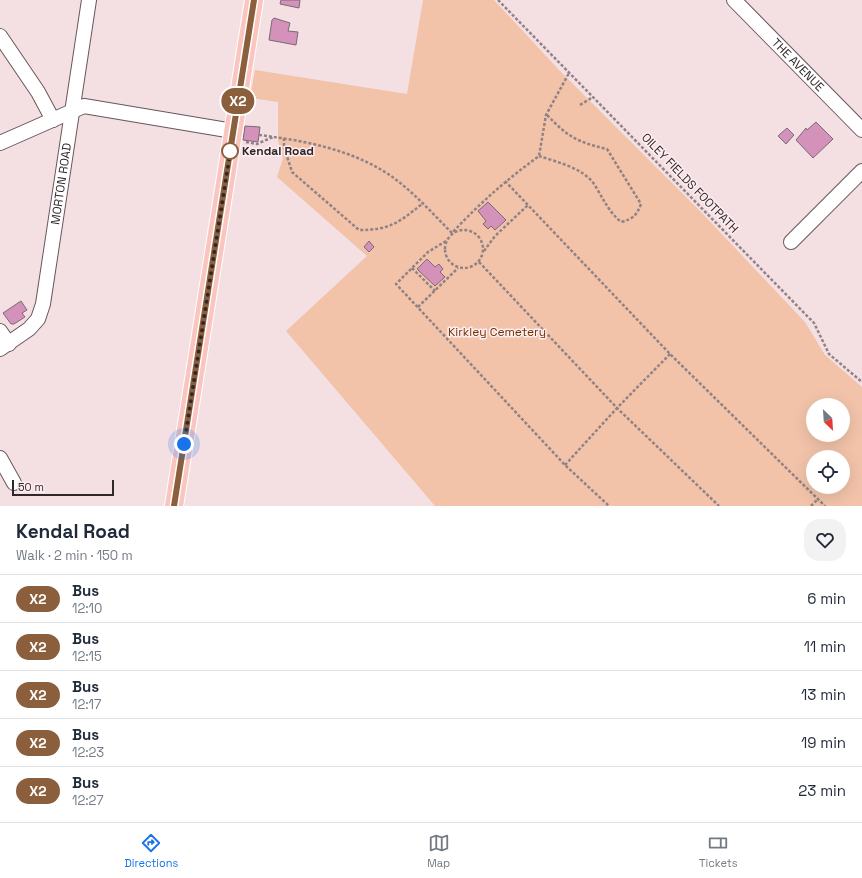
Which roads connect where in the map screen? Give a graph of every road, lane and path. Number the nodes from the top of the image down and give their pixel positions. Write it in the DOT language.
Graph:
graph roads {
  1 [pos="89,0"];
  2 [pos="254,0"];
  3 [pos="498,0"];
  4 [pos="734,0"];
  5 [pos="0,36"];
  6 [pos="569,73"];
  7 [pos="593,97"];
  8 [pos="580,105"];
  9 [pos="70,112"];
  10 [pos="546,115"];
  11 [pos="53,120"];
  12 [pos="862,130"];
  13 [pos="233,131"];
  14 [pos="259,135"];
  15 [pos="274,136"];
  16 [pos="284,138"];
  17 [pos="0,144"];
  18 [pos="539,156"];
  19 [pos="862,171"];
  20 [pos="505,180"];
  21 [pos="422,204"];
  22 [pos="528,205"];
  23 [pos="452,233"];
  24 [pos="446,241"];
  25 [pos="791,242"];
  26 [pos="483,252"];
  27 [pos="479,262"];
  28 [pos="412,268"];
  29 [pos="458,268"];
  30 [pos="435,291"];
  31 [pos="418,307"];
  32 [pos="0,331"];
  33 [pos="4,346"];
  34 [pos="670,354"];
  35 [pos="862,382"];
  36 [pos="617,408"];
  37 [pos="0,458"];
  38 [pos="565,465"];
  39 [pos="14,483"];
  40 [pos="818,499"];
  41 [pos="174,506"];
  42 [pos="609,506"];
  43 [pos="720,506"];
  44 [pos="811,506"];
  45 [pos="825,506"];
  1 -- 9 [label="street, MORTON ROAD"];
  2 -- 13 [label="main road"];
  3 -- 6 [label="path, OILEY FIELDS FOOTPATH"];
  4 -- 12 [label="street, THE AVENUE"];
  5 -- 11 [label="street"];
  6 -- 7 [label="path, OILEY FIELDS FOOTPATH"];
  6 -- 10 [label="path"];
  7 -- 8 [label="path"];
  7 -- 35 [label="path, OILEY FIELDS FOOTPATH"];
  9 -- 11 [label="street"];
  9 -- 13 [label="street"];
  9 -- 33 [label="street, MORTON ROAD"];
  10 -- 18 [label="path"];
  10 -- 18 [label="path"];
  11 -- 17 [label="street"];
  13 -- 15 [label="path"];
  13 -- 41 [label="main road"];
  14 -- 15 [label="path"];
  15 -- 16 [label="path"];
  16 -- 21 [label="path"];
  16 -- 21 [label="path"];
  18 -- 20 [label="path"];
  19 -- 25 [label="street"];
  20 -- 22 [label="path"];
  20 -- 23 [label="path"];
  21 -- 23 [label="path"];
  22 -- 26 [label="path"];
  22 -- 34 [label="path"];
  23 -- 24 [label="path"];
  23 -- 26 [label="path"];
  24 -- 28 [label="path"];
  24 -- 29 [label="path"];
  26 -- 27 [label="path"];
  27 -- 29 [label="path"];
  27 -- 36 [label="path"];
  28 -- 30 [label="path"];
  28 -- 31 [label="path"];
  29 -- 30 [label="path"];
  30 -- 31 [label="path"];
  31 -- 38 [label="path"];
  32 -- 33 [label="street"];
  34 -- 36 [label="path"];
  34 -- 40 [label="path"];
  36 -- 38 [label="path"];
  36 -- 43 [label="path"];
  37 -- 39 [label="street"];
  38 -- 42 [label="path"];
  40 -- 44 [label="path"];
  40 -- 45 [label="path"];
}
